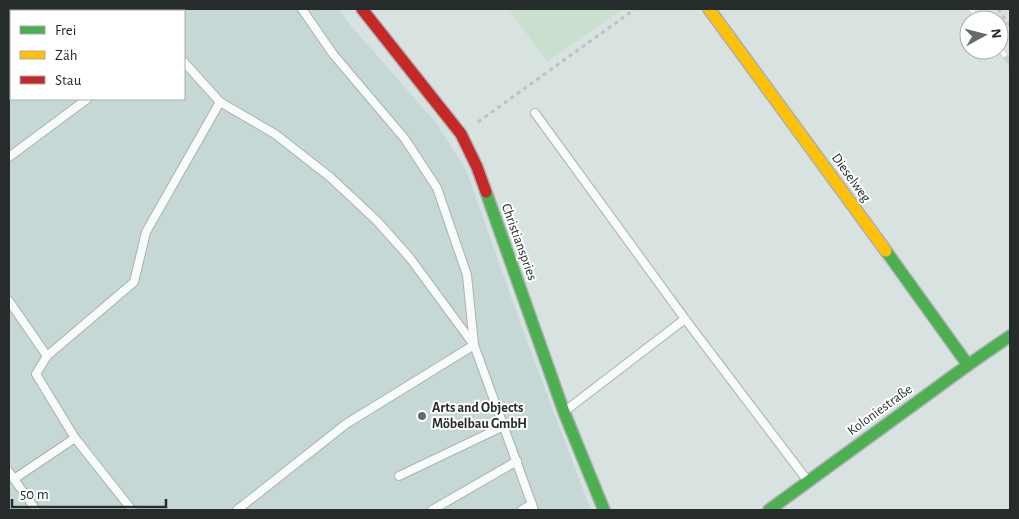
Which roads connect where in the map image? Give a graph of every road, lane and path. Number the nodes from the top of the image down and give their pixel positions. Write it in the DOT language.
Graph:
graph roads {
  1 [pos="302,9"];
  2 [pos="362,9"];
  3 [pos="625,9"];
  4 [pos="635,9"];
  5 [pos="709,9"];
  6 [pos="998,9"];
  7 [pos="628,14"];
  8 [pos="1010,26"];
  9 [pos="185,63"];
  10 [pos="86,100"];
  11 [pos="220,102"];
  12 [pos="535,113"];
  13 [pos="461,134"];
  14 [pos="9,157"];
  15 [pos="9,300"];
  16 [pos="685,319"];
  17 [pos="1010,336"];
  18 [pos="474,345"];
  19 [pos="47,356"];
  20 [pos="968,365"];
  21 [pos="564,412"];
  22 [pos="504,426"];
  23 [pos="75,438"];
  24 [pos="517,462"];
  25 [pos="9,472"];
  26 [pos="399,476"];
  27 [pos="14,479"];
  28 [pos="808,482"];
  29 [pos="533,507"];
  30 [pos="36,510"];
  31 [pos="132,510"];
  32 [pos="237,510"];
  33 [pos="432,510"];
  34 [pos="522,510"];
  35 [pos="604,510"];
  36 [pos="769,510"];
  1 -- 18 [label="lane"];
  2 -- 13 [label="street, Christianspries"];
  3 -- 7 [label="path"];
  4 -- 7 [label="path"];
  5 -- 20 [label="street, Dieselweg"];
  6 -- 8 [label="path"];
  7 -- 13 [label="path"];
  9 -- 11 [label="lane"];
  10 -- 14 [label="lane"];
  11 -- 18 [label="lane"];
  11 -- 19 [label="lane"];
  12 -- 16 [label="lane"];
  13 -- 21 [label="street, Christianspries"];
  15 -- 19 [label="lane"];
  16 -- 21 [label="lane"];
  16 -- 28 [label="lane"];
  17 -- 20 [label="street, Koloniestraße"];
  18 -- 22 [label="lane"];
  18 -- 32 [label="lane"];
  19 -- 23 [label="lane"];
  20 -- 28 [label="street, Koloniestraße"];
  21 -- 35 [label="street, Christianspries"];
  22 -- 24 [label="lane"];
  22 -- 26 [label="lane"];
  23 -- 27 [label="lane"];
  23 -- 31 [label="lane"];
  24 -- 29 [label="lane"];
  24 -- 33 [label="lane"];
  25 -- 27 [label="lane"];
  27 -- 30 [label="lane"];
  28 -- 36 [label="street, Koloniestraße"];
  29 -- 34 [label="lane"];
}
